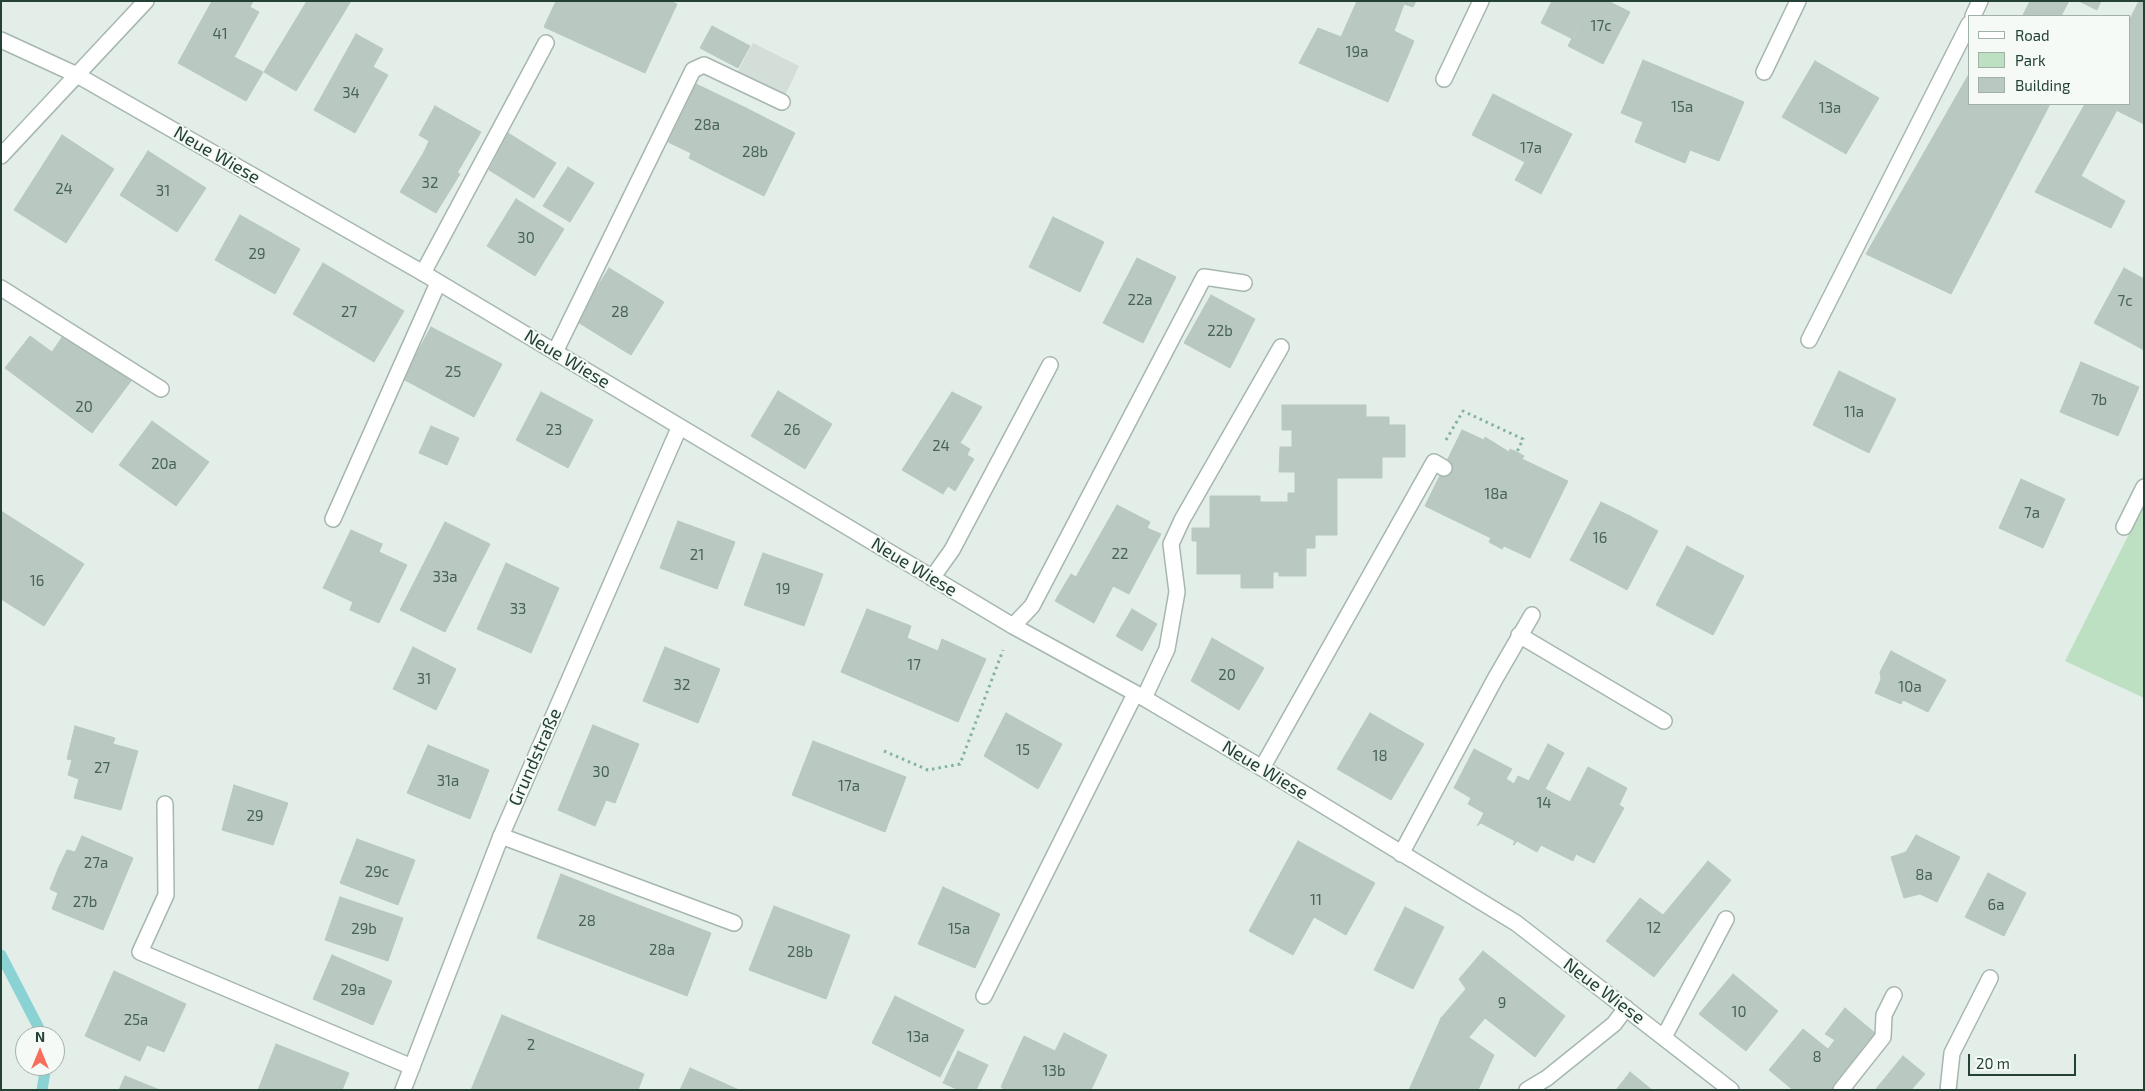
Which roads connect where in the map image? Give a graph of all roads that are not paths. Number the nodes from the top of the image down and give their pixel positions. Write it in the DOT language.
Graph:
graph roads {
  1 [pos="146,1"];
  2 [pos="1481,1"];
  3 [pos="1798,1"];
  4 [pos="1980,1"];
  5 [pos="1973,15"];
  6 [pos="1968,26"];
  7 [pos="1,40"];
  8 [pos="546,43"];
  9 [pos="1764,72"];
  10 [pos="77,75"];
  11 [pos="1444,79"];
  12 [pos="782,102"];
  13 [pos="1,156"];
  14 [pos="423,273"];
  15 [pos="438,283"];
  16 [pos="1244,283"];
  17 [pos="1,288"];
  18 [pos="1809,340"];
  19 [pos="1281,347"];
  20 [pos="555,352"];
  21 [pos="1050,365"];
  22 [pos="162,389"];
  23 [pos="679,428"];
  24 [pos="1439,465"];
  25 [pos="2144,488"];
  26 [pos="333,519"];
  27 [pos="2124,527"];
  28 [pos="932,578"];
  29 [pos="1532,615"];
  30 [pos="1013,626"];
  31 [pos="1519,635"];
  32 [pos="1140,696"];
  33 [pos="1664,721"];
  34 [pos="1262,768"];
  35 [pos="166,804"];
  36 [pos="501,836"];
  37 [pos="1401,854"];
  38 [pos="1726,919"];
  39 [pos="734,923"];
  40 [pos="1990,978"];
  41 [pos="1894,995"];
  42 [pos="984,996"];
  43 [pos="1626,1008"];
  44 [pos="1664,1037"];
  45 [pos="412,1067"];
  46 [pos="403,1090"];
  47 [pos="1527,1090"];
  48 [pos="1731,1090"];
  49 [pos="1841,1090"];
  50 [pos="1948,1090"];
  1 -- 10 [label="street"];
  2 -- 11 [label="street"];
  3 -- 9 [label="street"];
  4 -- 5 [label="street"];
  6 -- 18 [label="street"];
  7 -- 10 [label="street, Neue Wiese"];
  8 -- 14 [label="street"];
  10 -- 13 [label="street"];
  10 -- 14 [label="street, Neue Wiese"];
  12 -- 20 [label="street"];
  14 -- 15 [label="street, Neue Wiese"];
  15 -- 20 [label="street, Neue Wiese"];
  15 -- 26 [label="street"];
  16 -- 30 [label="street"];
  17 -- 22 [label="street"];
  19 -- 32 [label="street"];
  20 -- 23 [label="street, Neue Wiese"];
  21 -- 28 [label="street"];
  23 -- 28 [label="street, Neue Wiese"];
  23 -- 36 [label="street, Grundstraße"];
  24 -- 34 [label="street"];
  25 -- 27 [label="street"];
  28 -- 30 [label="street, Neue Wiese"];
  29 -- 31 [label="street"];
  30 -- 32 [label="street, Neue Wiese"];
  31 -- 33 [label="street"];
  31 -- 37 [label="street"];
  32 -- 34 [label="street, Neue Wiese"];
  32 -- 42 [label="street"];
  34 -- 37 [label="street, Neue Wiese"];
  35 -- 45 [label="street"];
  36 -- 39 [label="street"];
  36 -- 45 [label="street, Grundstraße"];
  37 -- 43 [label="street, Neue Wiese"];
  38 -- 44 [label="street"];
  40 -- 50 [label="street"];
  41 -- 49 [label="street"];
  43 -- 44 [label="street, Neue Wiese"];
  43 -- 47 [label="street"];
  44 -- 48 [label="street, Neue Wiese"];
  45 -- 46 [label="street, Grundstraße"];
}
